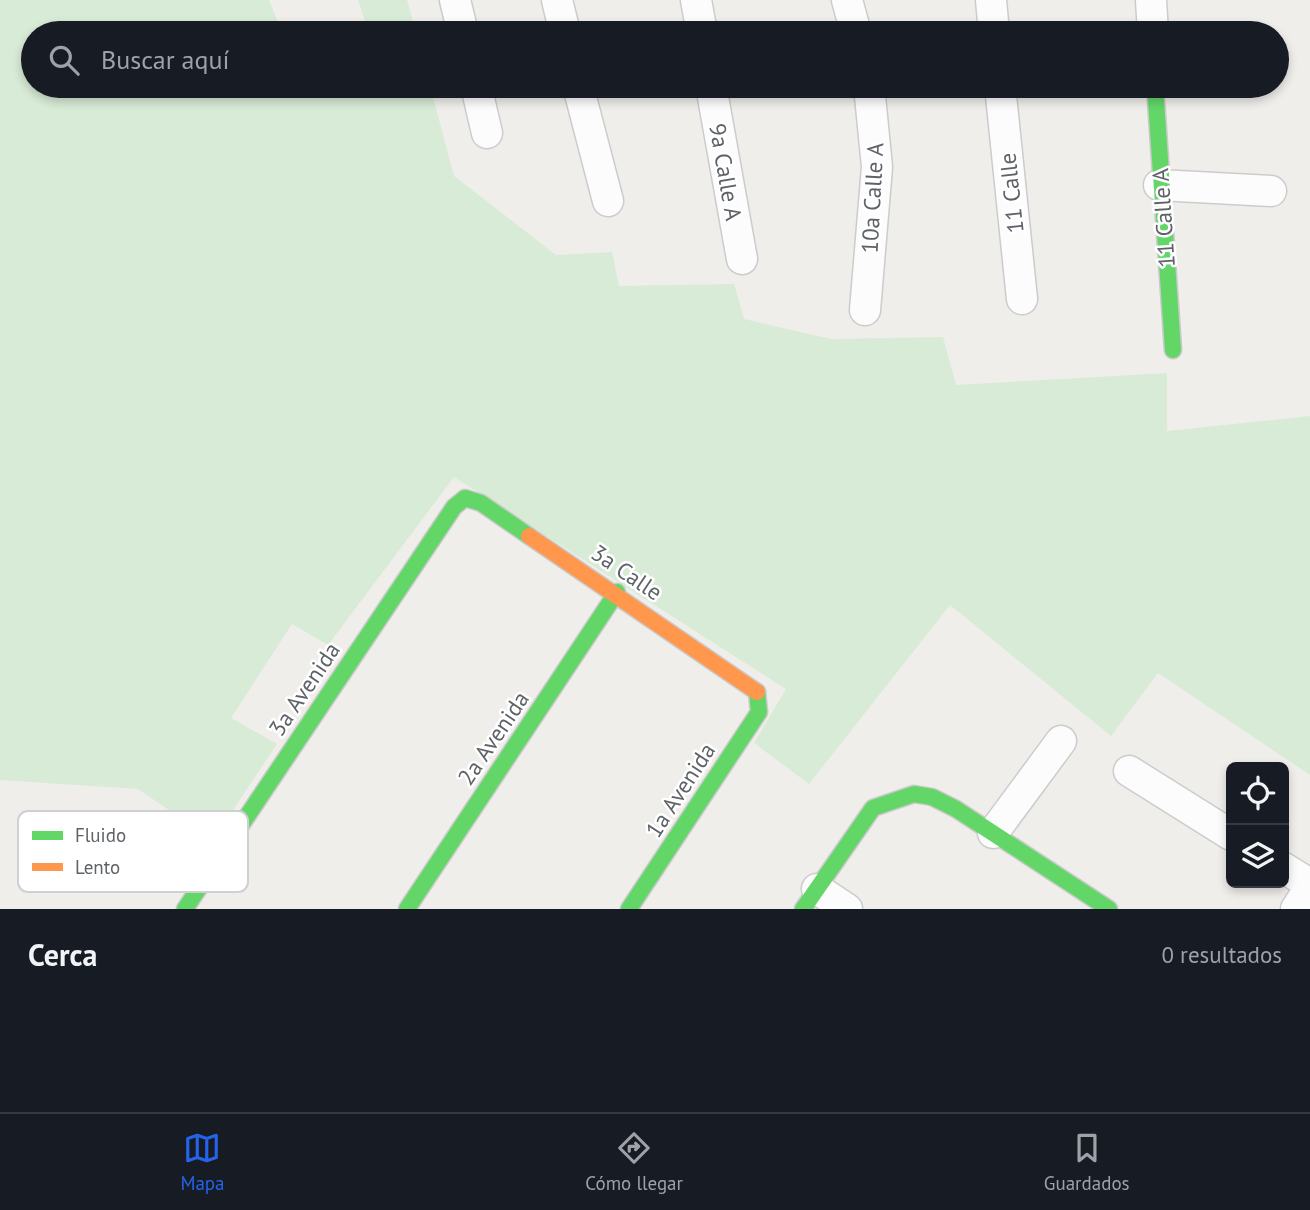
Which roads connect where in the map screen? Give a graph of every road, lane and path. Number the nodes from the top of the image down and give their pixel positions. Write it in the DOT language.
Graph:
graph roads {
  1 [pos="455,0"];
  2 [pos="557,0"];
  3 [pos="696,0"];
  4 [pos="848,0"];
  5 [pos="991,0"];
  6 [pos="1151,0"];
  7 [pos="460,21"];
  8 [pos="562,21"];
  9 [pos="700,21"];
  10 [pos="853,21"];
  11 [pos="993,21"];
  12 [pos="1152,21"];
  13 [pos="479,98"];
  14 [pos="581,98"];
  15 [pos="713,98"];
  16 [pos="870,98"];
  17 [pos="1001,98"];
  18 [pos="1155,98"];
  19 [pos="487,133"];
  20 [pos="1159,185"];
  21 [pos="1271,191"];
  22 [pos="608,201"];
  23 [pos="741,259"];
  24 [pos="1022,299"];
  25 [pos="865,310"];
  26 [pos="1173,350"];
  27 [pos="465,498"];
  28 [pos="617,592"];
  29 [pos="758,693"];
  30 [pos="1061,741"];
  31 [pos="1129,771"];
  32 [pos="248,814"];
  33 [pos="1226,832"];
  34 [pos="993,833"];
  35 [pos="1289,871"];
  36 [pos="1310,886"];
  37 [pos="195,892"];
  38 [pos="810,899"];
  39 [pos="184,909"];
  40 [pos="407,909"];
  41 [pos="629,909"];
  42 [pos="847,909"];
  43 [pos="1109,909"];
  44 [pos="1296,909"];
  1 -- 7 [label="street"];
  2 -- 8 [label="street"];
  3 -- 9 [label="street"];
  4 -- 10 [label="street"];
  5 -- 11 [label="street"];
  6 -- 12 [label="street"];
  13 -- 19 [label="street"];
  14 -- 22 [label="street"];
  15 -- 23 [label="street, 9a Calle A"];
  16 -- 25 [label="street, 10a Calle A"];
  17 -- 24 [label="street, 11 Calle"];
  18 -- 20 [label="street, 11 Calle A"];
  20 -- 21 [label="street"];
  20 -- 26 [label="street, 11 Calle A"];
  27 -- 28 [label="street, 3a Calle"];
  27 -- 32 [label="street, 3a Avenida"];
  28 -- 29 [label="street, 3a Calle"];
  28 -- 40 [label="street, 2a Avenida"];
  29 -- 41 [label="street, 1a Avenida"];
  30 -- 34 [label="street"];
  31 -- 33 [label="street"];
  34 -- 38 [label="street"];
  34 -- 43 [label="street"];
  35 -- 36 [label="street"];
  36 -- 44 [label="street"];
  37 -- 39 [label="street, 3a Avenida"];
  38 -- 42 [label="street"];
}
